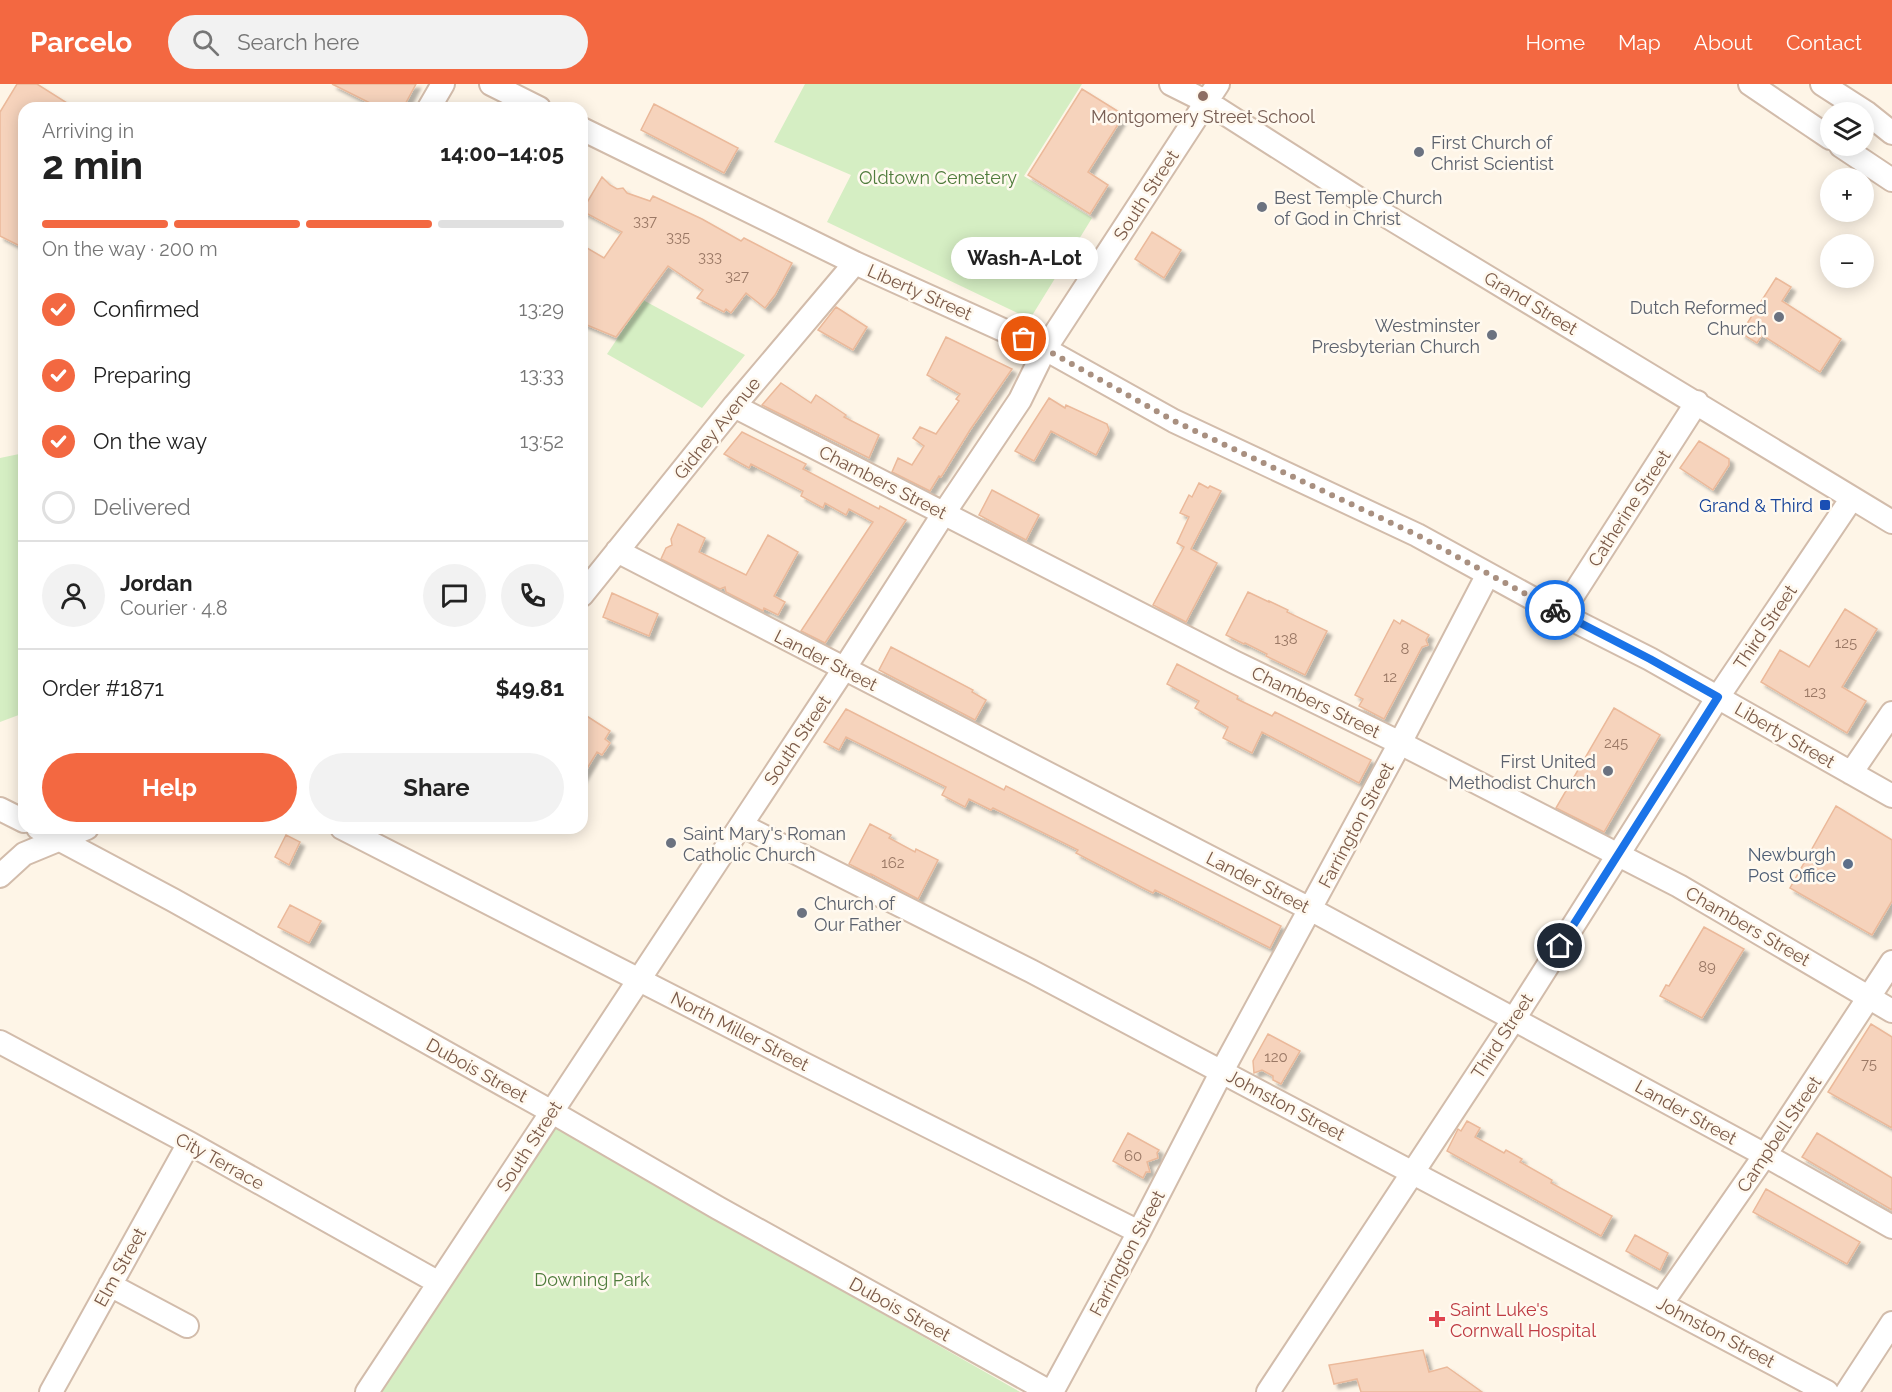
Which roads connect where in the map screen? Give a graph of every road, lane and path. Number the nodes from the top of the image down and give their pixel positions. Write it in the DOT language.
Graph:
graph roads {
  1 [pos="443,84"];
  2 [pos="490,84"];
  3 [pos="1171,84"];
  4 [pos="1750,84"];
  5 [pos="1822,84"];
  6 [pos="1212,93"];
  7 [pos="432,102"];
  8 [pos="527,102"];
  9 [pos="1820,131"];
  10 [pos="588,132"];
  11 [pos="1892,133"];
  12 [pos="1855,156"];
  13 [pos="1892,180"];
  14 [pos="855,263"];
  15 [pos="1045,349"];
  16 [pos="1697,402"];
  17 [pos="734,406"];
  18 [pos="1852,498"];
  19 [pos="944,513"];
  20 [pos="1892,522"];
  21 [pos="616,551"];
  22 [pos="1488,574"];
  23 [pos="588,587"];
  24 [pos="1561,614"];
  25 [pos="844,669"];
  26 [pos="1718,697"];
  27 [pos="1892,713"];
  28 [pos="1400,744"];
  29 [pos="1851,773"];
  30 [pos="1892,796"];
  31 [pos="0,809"];
  32 [pos="18,818"];
  33 [pos="741,825"];
  34 [pos="51,834"];
  35 [pos="70,834"];
  36 [pos="354,834"];
  37 [pos="59,838"];
  38 [pos="1618,855"];
  39 [pos="0,876"];
  40 [pos="1310,909"];
  41 [pos="1892,962"];
  42 [pos="639,980"];
  43 [pos="1870,998"];
  44 [pos="1892,1011"];
  45 [pos="1514,1019"];
  46 [pos="0,1042"];
  47 [pos="1222,1071"];
  48 [pos="552,1112"];
  49 [pos="189,1143"];
  50 [pos="1765,1155"];
  51 [pos="1413,1172"];
  52 [pos="1892,1227"];
  53 [pos="1139,1232"];
  54 [pos="439,1283"];
  55 [pos="110,1285"];
  56 [pos="1662,1304"];
  57 [pos="1892,1323"];
  58 [pos="188,1326"];
  59 [pos="51,1392"];
  60 [pos="367,1392"];
  61 [pos="1051,1392"];
  62 [pos="1268,1392"];
  63 [pos="1827,1392"];
  64 [pos="1847,1392"];
  1 -- 7 [label="street"];
  2 -- 8 [label="street"];
  3 -- 6 [label="street, Grand Street"];
  4 -- 9 [label="street"];
  5 -- 11 [label="street"];
  6 -- 15 [label="street, South Street"];
  6 -- 16 [label="street, Grand Street"];
  10 -- 14 [label="street, Liberty Street"];
  12 -- 13 [label="street"];
  14 -- 15 [label="street, Liberty Street"];
  14 -- 17 [label="street, Gidney Avenue"];
  15 -- 19 [label="street, South Street"];
  15 -- 22 [label="street, Liberty Street"];
  16 -- 18 [label="street, Grand Street"];
  16 -- 24 [label="street, Catherine Street"];
  17 -- 19 [label="street, Chambers Street"];
  17 -- 21 [label="street, Gidney Avenue"];
  18 -- 20 [label="street, Grand Street"];
  18 -- 26 [label="street, Third Street"];
  19 -- 25 [label="street, South Street"];
  19 -- 28 [label="street, Chambers Street"];
  21 -- 23 [label="street, Gidney Avenue"];
  21 -- 25 [label="street, Lander Street"];
  22 -- 24 [label="street, Liberty Street"];
  22 -- 28 [label="street, Farrington Street"];
  24 -- 26 [label="street, Liberty Street"];
  25 -- 33 [label="street, South Street"];
  25 -- 40 [label="street, Lander Street"];
  26 -- 29 [label="street, Liberty Street"];
  26 -- 38 [label="street, Third Street"];
  27 -- 29 [label="street"];
  28 -- 38 [label="street, Chambers Street"];
  28 -- 40 [label="street, Farrington Street"];
  29 -- 30 [label="street, Liberty Street"];
  31 -- 32 [label="street"];
  33 -- 42 [label="street, South Street"];
  33 -- 47 [label="street, Johnston Street"];
  34 -- 37 [label="street, Dubois Street"];
  35 -- 37 [label="street"];
  36 -- 42 [label="street, North Miller Street"];
  37 -- 39 [label="street"];
  37 -- 48 [label="street, Dubois Street"];
  38 -- 43 [label="street, Chambers Street"];
  38 -- 45 [label="street, Third Street"];
  40 -- 45 [label="street, Lander Street"];
  40 -- 47 [label="street, Farrington Street"];
  41 -- 43 [label="street, Campbell Street"];
  42 -- 48 [label="street, South Street"];
  42 -- 53 [label="street, North Miller Street"];
  43 -- 44 [label="street, Chambers Street"];
  43 -- 50 [label="street, Campbell Street"];
  45 -- 50 [label="street, Lander Street"];
  45 -- 51 [label="street, Third Street"];
  46 -- 49 [label="street, City Terrace"];
  47 -- 51 [label="street, Johnston Street"];
  47 -- 53 [label="street, Farrington Street"];
  48 -- 54 [label="street, South Street"];
  48 -- 61 [label="street, Dubois Street"];
  49 -- 54 [label="street, City Terrace"];
  49 -- 55 [label="street, Elm Street"];
  50 -- 52 [label="street, Lander Street"];
  50 -- 56 [label="street, Campbell Street"];
  51 -- 56 [label="street, Johnston Street"];
  51 -- 62 [label="street, Third Street"];
  53 -- 61 [label="street, Farrington Street"];
  54 -- 60 [label="street, South Street"];
  55 -- 58 [label="street"];
  55 -- 59 [label="street, Elm Street"];
  56 -- 63 [label="street, Johnston Street"];
  57 -- 64 [label="street"];
}
